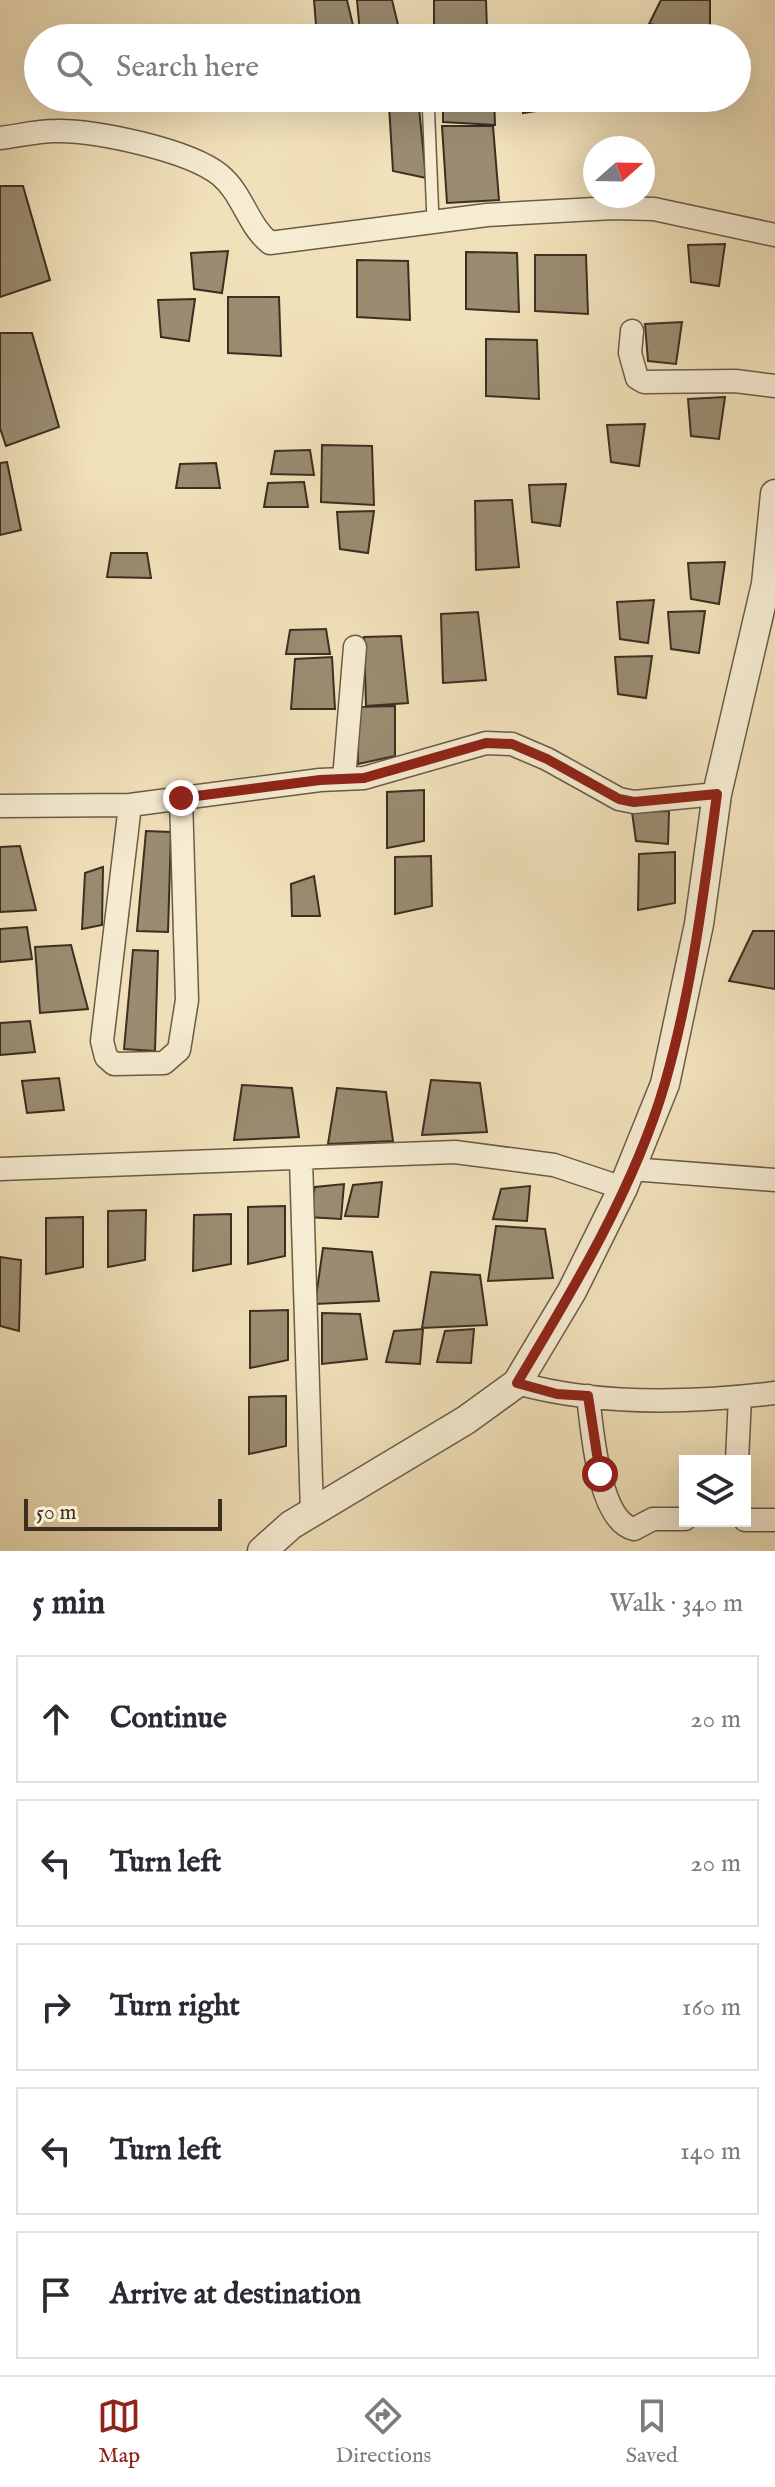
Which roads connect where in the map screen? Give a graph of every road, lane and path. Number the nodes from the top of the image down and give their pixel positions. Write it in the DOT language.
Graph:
graph roads {
  1 [pos="429,112"];
  2 [pos="0,138"];
  3 [pos="433,221"];
  4 [pos="775,235"];
  5 [pos="632,331"];
  6 [pos="775,386"];
  7 [pos="775,494"];
  8 [pos="355,647"];
  9 [pos="344,779"];
  10 [pos="717,794"];
  11 [pos="181,798"];
  12 [pos="130,805"];
  13 [pos="0,806"];
  14 [pos="301,1160"];
  15 [pos="0,1169"];
  16 [pos="627,1178"];
  17 [pos="775,1180"];
  18 [pos="517,1383"];
  19 [pos="775,1393"];
  20 [pos="588,1396"];
  21 [pos="740,1397"];
  22 [pos="737,1455"];
  23 [pos="312,1513"];
  24 [pos="679,1519"];
  25 [pos="751,1520"];
  26 [pos="775,1520"];
  27 [pos="262,1551"];
  1 -- 3 [label="lane"];
  2 -- 3 [label="street"];
  3 -- 4 [label="street"];
  5 -- 6 [label="street"];
  7 -- 10 [label="street"];
  8 -- 9 [label="street"];
  9 -- 10 [label="street"];
  9 -- 11 [label="street"];
  10 -- 16 [label="street"];
  11 -- 12 [label="street"];
  11 -- 12 [label="street"];
  12 -- 13 [label="street"];
  14 -- 15 [label="street"];
  14 -- 16 [label="street"];
  14 -- 23 [label="street"];
  16 -- 17 [label="street"];
  16 -- 18 [label="street"];
  18 -- 20 [label="street"];
  18 -- 23 [label="street"];
  19 -- 21 [label="street"];
  20 -- 21 [label="street"];
  20 -- 24 [label="street"];
  21 -- 22 [label="street"];
  23 -- 27 [label="street"];
  25 -- 26 [label="street"];
}
